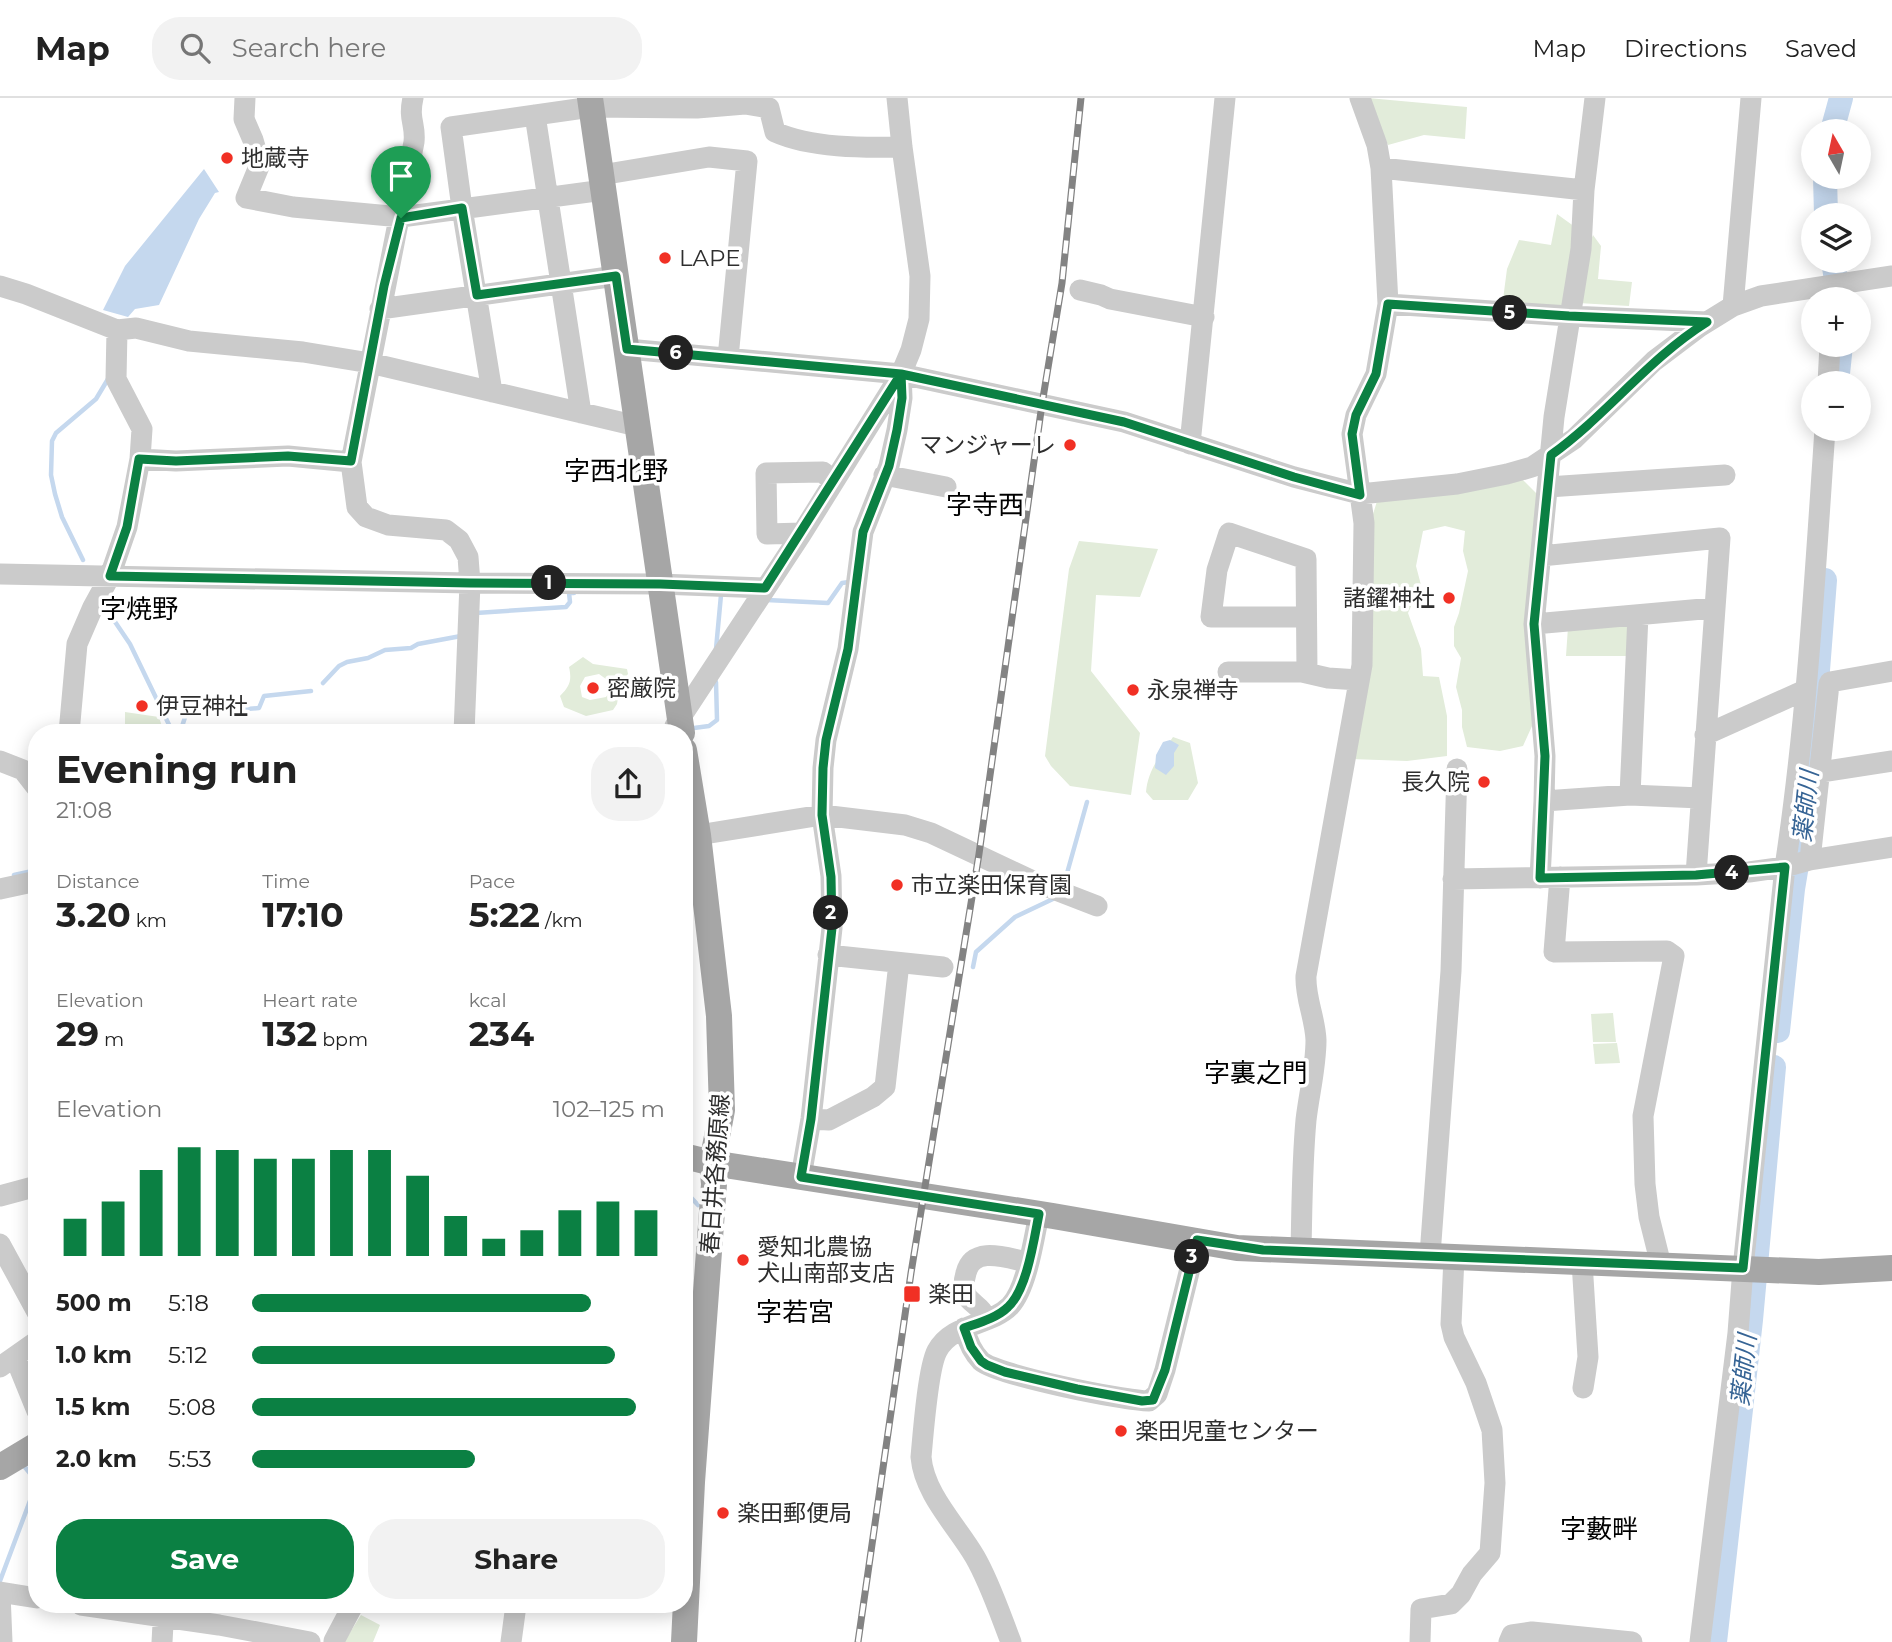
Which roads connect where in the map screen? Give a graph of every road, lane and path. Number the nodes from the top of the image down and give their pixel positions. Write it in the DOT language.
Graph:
graph roads {
  1 [pos="245,98"];
  2 [pos="413,98"];
  3 [pos="897,98"];
  4 [pos="1225,98"];
  5 [pos="1360,98"];
  6 [pos="1595,98"];
  7 [pos="1751,98"];
  8 [pos="591,102"];
  9 [pos="536,115"];
  10 [pos="452,127"];
  11 [pos="415,132"];
  12 [pos="902,147"];
  13 [pos="1381,168"];
  14 [pos="603,183"];
  15 [pos="1584,190"];
  16 [pos="548,197"];
  17 [pos="462,208"];
  18 [pos="401,218"];
  19 [pos="616,276"];
  20 [pos="1892,276"];
  21 [pos="561,284"];
  22 [pos="0,286"];
  23 [pos="1843,287"];
  24 [pos="1080,290"];
  25 [pos="1801,292"];
  26 [pos="477,295"];
  27 [pos="1388,304"];
  28 [pos="1733,306"];
  29 [pos="380,309"];
  30 [pos="1569,316"];
  31 [pos="1204,317"];
  32 [pos="1707,322"];
  33 [pos="117,330"];
  34 [pos="627,349"];
  35 [pos="729,358"];
  36 [pos="370,363"];
  37 [pos="901,374"];
  38 [pos="492,393"];
  39 [pos="581,414"];
  40 [pos="637,426"];
  41 [pos="1827,441"];
  42 [pos="1190,444"];
  43 [pos="1551,455"];
  44 [pos="139,459"];
  45 [pos="351,461"];
  46 [pos="884,475"];
  47 [pos="1725,475"];
  48 [pos="833,482"];
  49 [pos="1548,486"];
  50 [pos="946,487"];
  51 [pos="1360,495"];
  52 [pos="802,533"];
  53 [pos="1541,556"];
  54 [pos="0,574"];
  55 [pos="110,576"];
  56 [pos="470,583"];
  57 [pos="660,584"];
  58 [pos="765,588"];
  59 [pos="1714,608"];
  60 [pos="1638,615"];
  61 [pos="1306,617"];
  62 [pos="1534,624"];
  63 [pos="1892,671"];
  64 [pos="1228,673"];
  65 [pos="1307,673"];
  66 [pos="1359,680"];
  67 [pos="1805,690"];
  68 [pos="70,724"];
  69 [pos="464,724"];
  70 [pos="676,724"];
  71 [pos="680,724"];
  72 [pos="1705,735"];
  73 [pos="0,761"];
  74 [pos="1892,761"];
  75 [pos="1457,769"];
  76 [pos="1821,772"];
  77 [pos="28,776"];
  78 [pos="1630,795"];
  79 [pos="1701,798"];
  80 [pos="1544,801"];
  81 [pos="822,815"];
  82 [pos="693,843"];
  83 [pos="1892,848"];
  84 [pos="1810,860"];
  85 [pos="1785,867"];
  86 [pos="1696,875"];
  87 [pos="1550,878"];
  88 [pos="1453,879"];
  89 [pos="28,883"];
  90 [pos="0,889"];
  91 [pos="1097,906"];
  92 [pos="828,956"];
  93 [pos="899,963"];
  94 [pos="943,967"];
  95 [pos="811,1119"];
  96 [pos="693,1158"];
  97 [pos="712,1163"];
  98 [pos="801,1177"];
  99 [pos="28,1188"];
  100 [pos="0,1196"];
  101 [pos="1039,1214"];
  102 [pos="1197,1240"];
  103 [pos="0,1244"];
  104 [pos="1301,1250"];
  105 [pos="1442,1256"];
  106 [pos="1027,1262"];
  107 [pos="1582,1262"];
  108 [pos="1661,1265"];
  109 [pos="1755,1268"];
  110 [pos="1892,1268"];
  111 [pos="28,1295"];
  112 [pos="986,1320"];
  113 [pos="964,1328"];
  114 [pos="28,1348"];
  115 [pos="8,1362"];
  116 [pos="1583,1388"];
  117 [pos="28,1396"];
  118 [pos="28,1450"];
  119 [pos="0,1467"];
  120 [pos="693,1468"];
  121 [pos="0,1592"];
  122 [pos="28,1597"];
  123 [pos="164,1613"];
  124 [pos="172,1613"];
  125 [pos="349,1613"];
  126 [pos="515,1613"];
  127 [pos="685,1613"];
  128 [pos="334,1641"];
  129 [pos="2,1642"];
  130 [pos="162,1642"];
  131 [pos="310,1642"];
  132 [pos="511,1642"];
  133 [pos="684,1642"];
  134 [pos="1011,1642"];
  135 [pos="1420,1642"];
  136 [pos="1509,1642"];
  137 [pos="1632,1642"];
  138 [pos="1700,1642"];
  1 -- 18 [label="street"];
  2 -- 11 [label="street"];
  3 -- 12 [label="street"];
  4 -- 31 [label="street"];
  5 -- 13 [label="street"];
  6 -- 15 [label="street"];
  7 -- 28 [label="street"];
  8 -- 9 [label="street"];
  8 -- 12 [label="street"];
  8 -- 14 [label="main road"];
  9 -- 10 [label="street"];
  9 -- 16 [label="street"];
  10 -- 11 [label="street"];
  10 -- 17 [label="street"];
  11 -- 18 [label="street"];
  12 -- 37 [label="street"];
  13 -- 15 [label="street"];
  13 -- 27 [label="street"];
  14 -- 16 [label="street"];
  14 -- 19 [label="main road"];
  14 -- 35 [label="street"];
  15 -- 30 [label="street"];
  16 -- 17 [label="street"];
  16 -- 21 [label="street"];
  17 -- 18 [label="street"];
  17 -- 26 [label="street"];
  18 -- 29 [label="street"];
  19 -- 21 [label="street"];
  19 -- 34 [label="main road"];
  20 -- 23 [label="street"];
  21 -- 26 [label="street"];
  21 -- 39 [label="street"];
  22 -- 33 [label="street"];
  24 -- 31 [label="street"];
  25 -- 28 [label="street"];
  26 -- 29 [label="street"];
  26 -- 38 [label="street"];
  27 -- 30 [label="street"];
  27 -- 51 [label="street"];
  28 -- 32 [label="street"];
  29 -- 36 [label="street"];
  30 -- 32 [label="street"];
  30 -- 43 [label="street"];
  31 -- 42 [label="street"];
  32 -- 43 [label="street"];
  33 -- 36 [label="street"];
  33 -- 44 [label="street"];
  34 -- 35 [label="street"];
  34 -- 40 [label="main road"];
  35 -- 37 [label="street"];
  36 -- 38 [label="street"];
  36 -- 45 [label="street"];
  37 -- 42 [label="street"];
  37 -- 46 [label="street"];
  37 -- 48 [label="street"];
  38 -- 39 [label="street"];
  39 -- 40 [label="street"];
  40 -- 57 [label="main road"];
  41 -- 67 [label="street"];
  42 -- 51 [label="street"];
  43 -- 49 [label="street"];
  43 -- 51 [label="street"];
  44 -- 45 [label="street"];
  44 -- 55 [label="street"];
  45 -- 56 [label="street"];
  46 -- 50 [label="street"];
  46 -- 81 [label="street"];
  47 -- 49 [label="street"];
  48 -- 52 [label="street"];
  48 -- 52 [label="street"];
  49 -- 53 [label="street"];
  51 -- 66 [label="street"];
  52 -- 58 [label="street"];
  53 -- 59 [label="street"];
  53 -- 62 [label="street"];
  54 -- 55 [label="street"];
  55 -- 56 [label="street"];
  55 -- 68 [label="street"];
  56 -- 57 [label="street"];
  56 -- 69 [label="street"];
  57 -- 58 [label="street"];
  57 -- 70 [label="main road"];
  58 -- 71 [label="street"];
  59 -- 60 [label="street"];
  59 -- 72 [label="street"];
  60 -- 62 [label="street"];
  60 -- 78 [label="street"];
  61 -- 61 [label="street"];
  61 -- 65 [label="street"];
  62 -- 80 [label="street"];
  63 -- 76 [label="street"];
  64 -- 65 [label="street"];
  65 -- 66 [label="street"];
  66 -- 104 [label="street"];
  67 -- 72 [label="street"];
  67 -- 85 [label="street"];
  72 -- 79 [label="street"];
  73 -- 77 [label="street"];
  74 -- 76 [label="street"];
  75 -- 88 [label="street"];
  76 -- 84 [label="street"];
  78 -- 79 [label="street"];
  78 -- 80 [label="street"];
  79 -- 86 [label="street"];
  80 -- 87 [label="street"];
  81 -- 82 [label="street"];
  81 -- 91 [label="street"];
  81 -- 92 [label="street"];
  82 -- 97 [label="main road, 春日井各務原線"];
  83 -- 84 [label="street"];
  84 -- 85 [label="street"];
  85 -- 86 [label="street"];
  85 -- 109 [label="street"];
  86 -- 87 [label="street"];
  87 -- 88 [label="street"];
  87 -- 108 [label="street"];
  88 -- 105 [label="street"];
  89 -- 90 [label="street"];
  92 -- 93 [label="street"];
  92 -- 95 [label="street"];
  93 -- 94 [label="street"];
  93 -- 95 [label="street"];
  95 -- 98 [label="street"];
  96 -- 97 [label="main road"];
  97 -- 98 [label="main road"];
  97 -- 120 [label="main road, 春日井各務原線"];
  98 -- 101 [label="main road"];
  99 -- 100 [label="street"];
  101 -- 102 [label="main road"];
  101 -- 106 [label="street"];
  102 -- 104 [label="main road"];
  102 -- 113 [label="street"];
  103 -- 111 [label="street"];
  104 -- 105 [label="main road"];
  105 -- 107 [label="main road"];
  105 -- 135 [label="street"];
  106 -- 112 [label="street"];
  106 -- 112 [label="street"];
  107 -- 108 [label="main road"];
  107 -- 116 [label="street"];
  108 -- 109 [label="main road"];
  109 -- 110 [label="main road"];
  109 -- 138 [label="street"];
  112 -- 113 [label="street"];
  113 -- 134 [label="street"];
  114 -- 115 [label="street"];
  115 -- 117 [label="street"];
  118 -- 119 [label="main road"];
  121 -- 122 [label="street"];
  121 -- 129 [label="street"];
  123 -- 130 [label="street"];
  124 -- 131 [label="street"];
  125 -- 128 [label="street"];
  126 -- 132 [label="street"];
  127 -- 133 [label="main road, 春日井各務原線"];
  136 -- 137 [label="street"];
}
